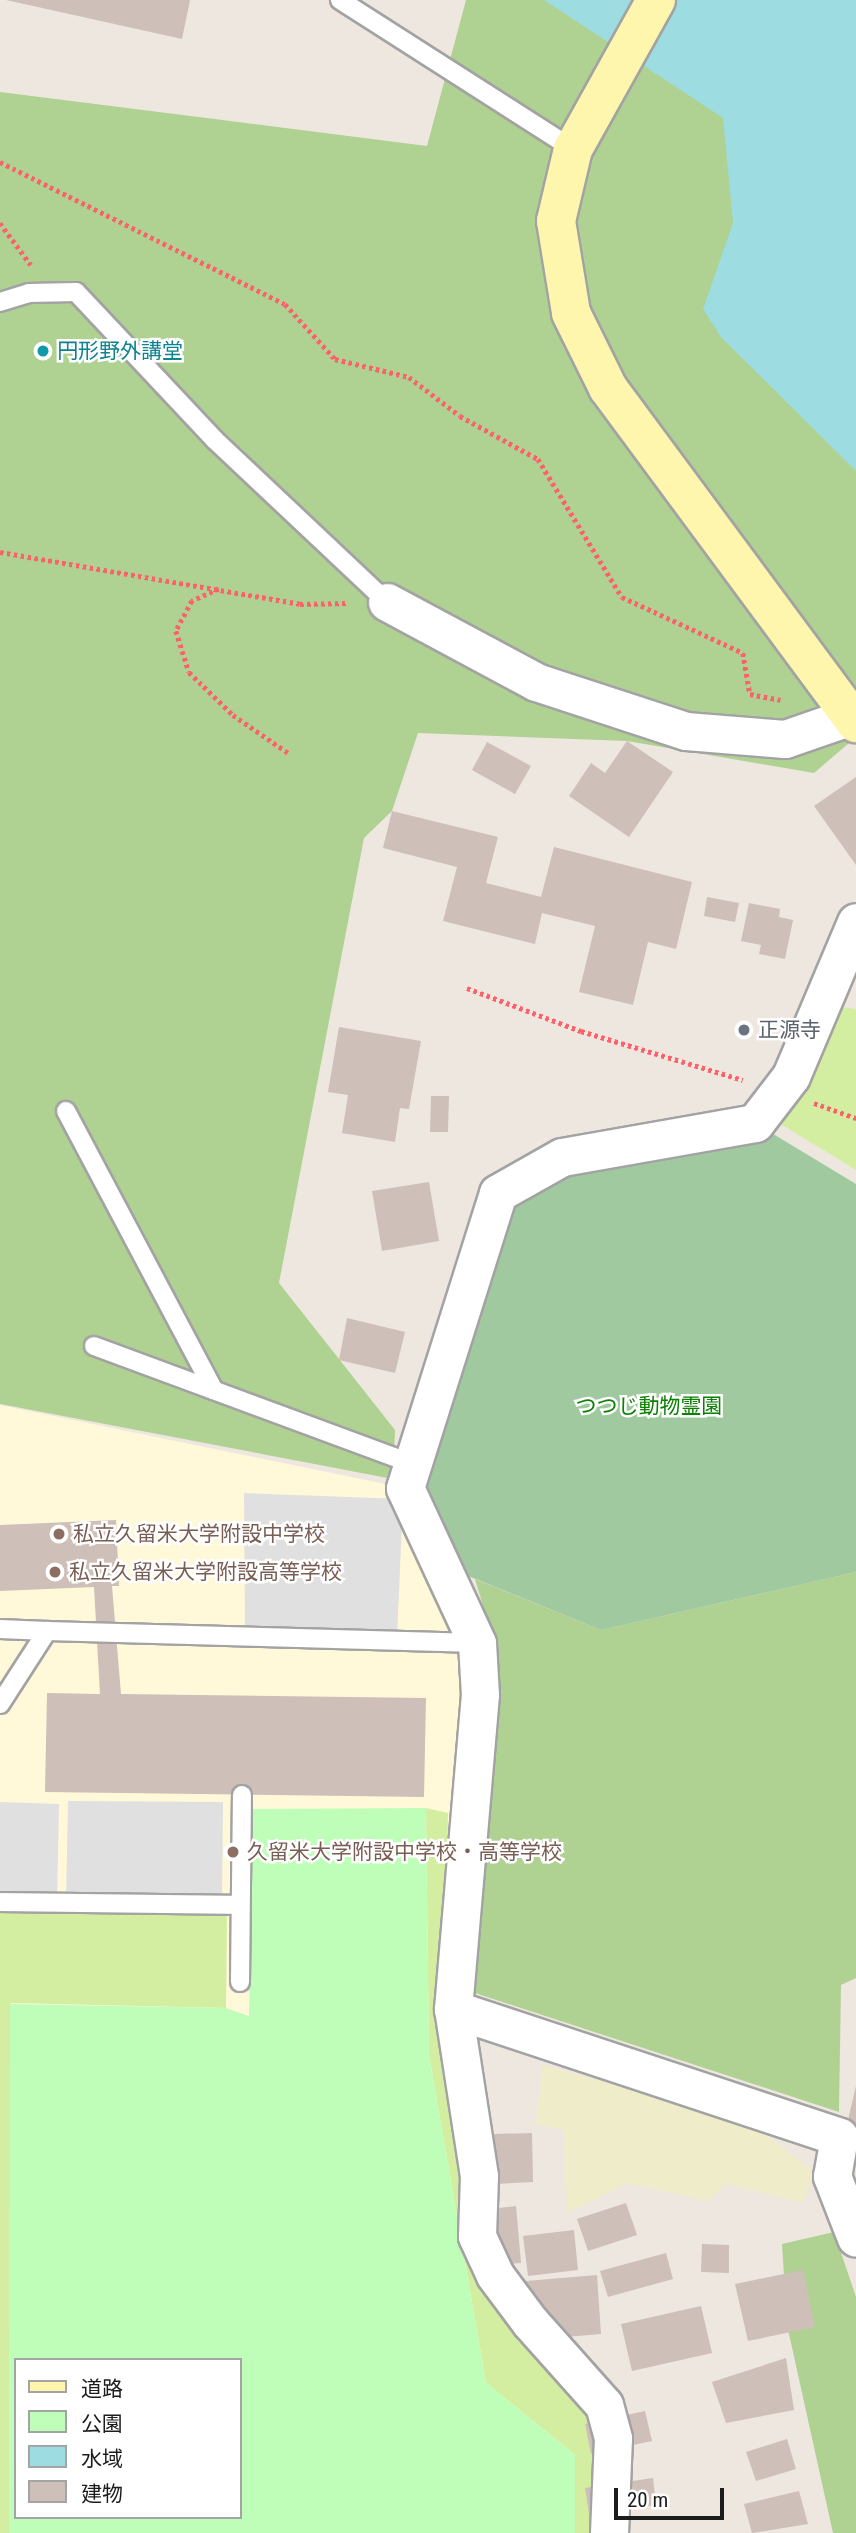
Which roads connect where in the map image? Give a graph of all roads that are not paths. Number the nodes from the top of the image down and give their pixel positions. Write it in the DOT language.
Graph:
graph roads {
  1 [pos="340,0"];
  2 [pos="656,0"];
  3 [pos="573,149"];
  4 [pos="0,302"];
  5 [pos="387,602"];
  6 [pos="852,720"];
  7 [pos="856,922"];
  8 [pos="66,1111"];
  9 [pos="94,1346"];
  10 [pos="214,1390"];
  11 [pos="413,1464"];
  12 [pos="0,1629"];
  13 [pos="47,1631"];
  14 [pos="477,1643"];
  15 [pos="0,1704"];
  16 [pos="242,1795"];
  17 [pos="0,1902"];
  18 [pos="239,1905"];
  19 [pos="240,1982"];
  20 [pos="453,2009"];
  21 [pos="856,2238"];
  22 [pos="609,2533"];
  1 -- 3 [label="lane"];
  2 -- 3 [label="street"];
  3 -- 6 [label="street"];
  4 -- 5 [label="lane"];
  5 -- 6 [label="street"];
  7 -- 11 [label="street"];
  8 -- 10 [label="lane"];
  9 -- 10 [label="lane"];
  10 -- 11 [label="lane"];
  11 -- 14 [label="street"];
  12 -- 13 [label="lane"];
  13 -- 14 [label="lane"];
  13 -- 15 [label="lane"];
  14 -- 20 [label="street"];
  16 -- 18 [label="lane"];
  17 -- 18 [label="lane"];
  18 -- 19 [label="lane"];
  20 -- 21 [label="street"];
  20 -- 22 [label="street"];
}
